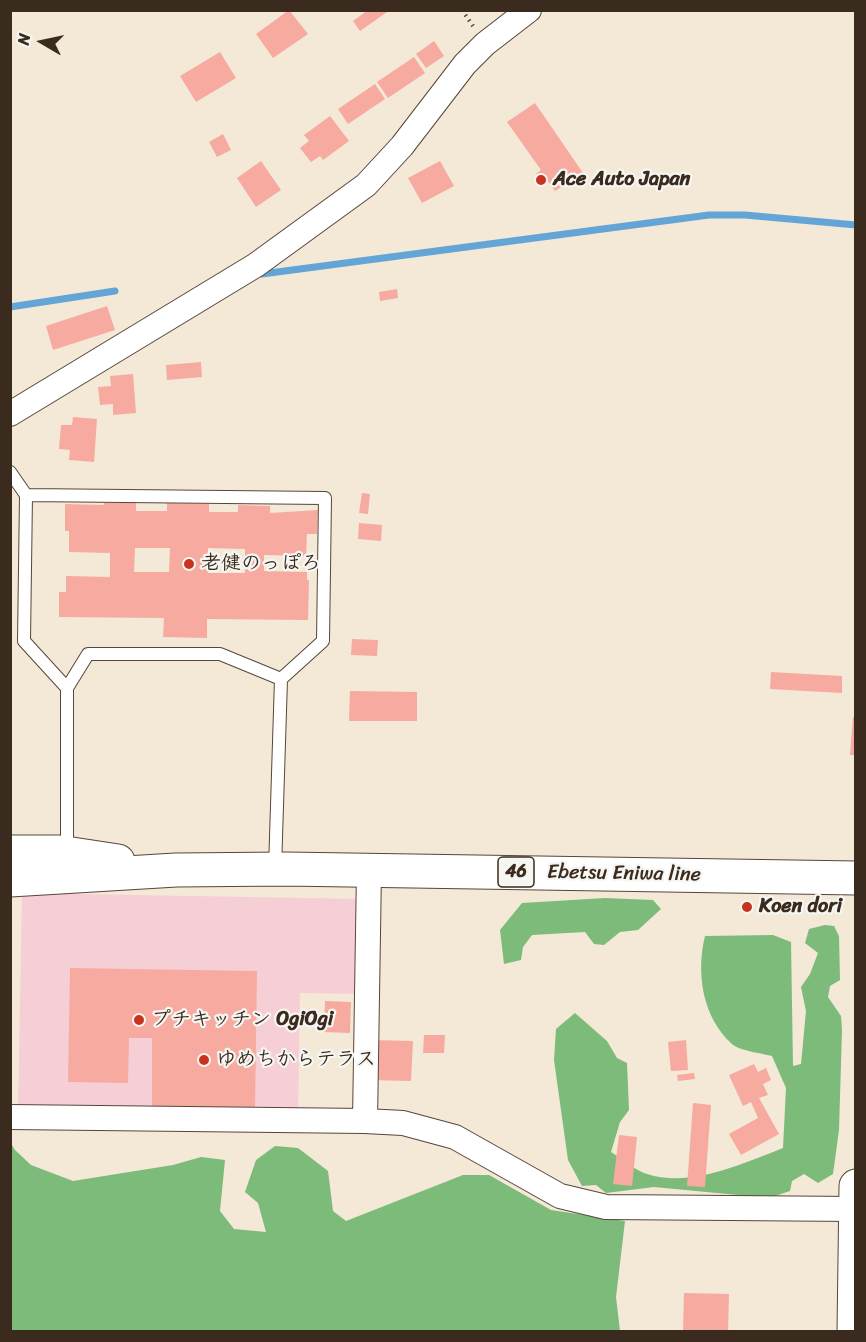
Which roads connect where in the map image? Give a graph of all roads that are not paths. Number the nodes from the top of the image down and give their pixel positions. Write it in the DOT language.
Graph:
graph roads {
  1 [pos="529,10"];
  2 [pos="10,414"];
  3 [pos="10,472"];
  4 [pos="26,495"];
  5 [pos="280,679"];
  6 [pos="66,688"];
  7 [pos="10,852"];
  8 [pos="67,854"];
  9 [pos="275,869"];
  10 [pos="176,870"];
  11 [pos="369,870"];
  12 [pos="855,878"];
  13 [pos="10,880"];
  14 [pos="10,1117"];
  15 [pos="364,1120"];
  16 [pos="855,1186"];
  17 [pos="855,1209"];
  18 [pos="854,1332"];
  1 -- 2 [label="street"];
  3 -- 4 [label="lane"];
  4 -- 5 [label="lane"];
  4 -- 6 [label="lane"];
  5 -- 6 [label="lane"];
  5 -- 9 [label="lane"];
  6 -- 8 [label="lane"];
  7 -- 8 [label="main road, Ebetsu Eniwa line / 46"];
  8 -- 10 [label="main road, Ebetsu Eniwa line / 46"];
  9 -- 10 [label="main road, Ebetsu Eniwa line / 46"];
  9 -- 11 [label="main road, Ebetsu Eniwa line / 46"];
  10 -- 13 [label="main road, Ebetsu Eniwa line / 46"];
  11 -- 12 [label="main road, Ebetsu Eniwa line / 46"];
  11 -- 15 [label="street"];
  14 -- 15 [label="street"];
  15 -- 17 [label="street"];
  16 -- 17 [label="main road"];
  17 -- 18 [label="main road"];
}
